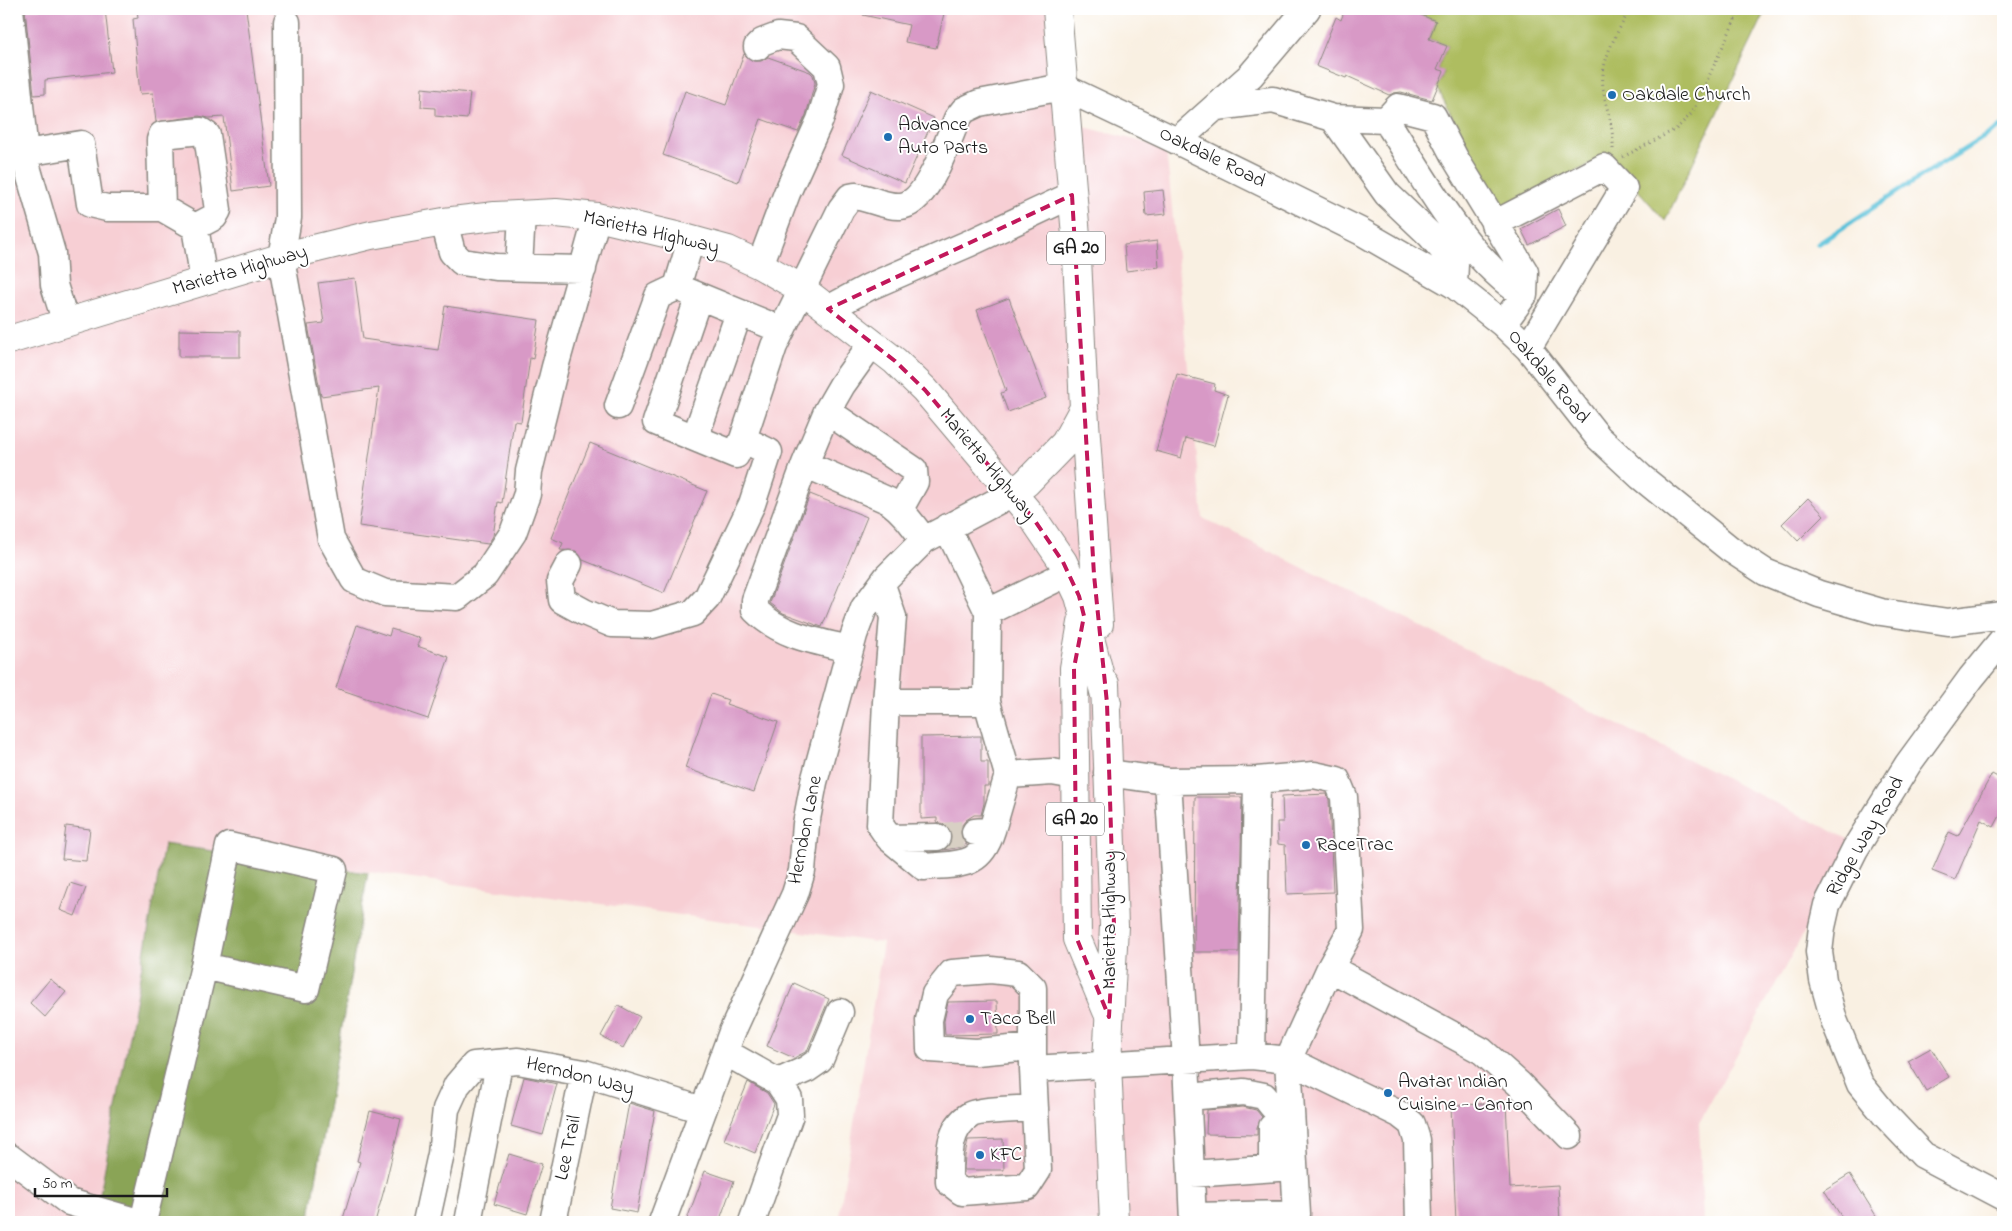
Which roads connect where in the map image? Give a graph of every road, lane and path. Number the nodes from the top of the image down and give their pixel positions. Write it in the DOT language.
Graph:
graph roads {
  1 [pos="10,9"];
  2 [pos="1057,9"];
  3 [pos="1307,9"];
  4 [pos="1630,9"];
  5 [pos="1730,9"];
  6 [pos="287,22"];
  7 [pos="757,47"];
  8 [pos="1063,88"];
  9 [pos="1217,107"];
  10 [pos="1332,118"];
  11 [pos="1386,120"];
  12 [pos="1177,141"];
  13 [pos="19,151"];
  14 [pos="1604,167"];
  15 [pos="1072,195"];
  16 [pos="162,208"];
  17 [pos="522,215"];
  18 [pos="597,217"];
  19 [pos="444,222"];
  20 [pos="1494,224"];
  21 [pos="195,227"];
  22 [pos="692,240"];
  23 [pos="281,258"];
  24 [pos="760,265"];
  25 [pos="519,267"];
  26 [pos="582,269"];
  27 [pos="204,281"];
  28 [pos="1454,285"];
  29 [pos="802,289"];
  30 [pos="688,292"];
  31 [pos="1524,295"];
  32 [pos="828,309"];
  33 [pos="739,313"];
  34 [pos="66,323"];
  35 [pos="1503,324"];
  36 [pos="782,330"];
  37 [pos="9,340"];
  38 [pos="872,343"];
  39 [pos="1528,348"];
  40 [pos="618,406"];
  41 [pos="1084,408"];
  42 [pos="827,411"];
  43 [pos="695,438"];
  44 [pos="743,438"];
  45 [pos="805,464"];
  46 [pos="1011,494"];
  47 [pos="900,509"];
  48 [pos="947,527"];
  49 [pos="924,540"];
  50 [pos="569,564"];
  51 [pos="1068,573"];
  52 [pos="882,585"];
  53 [pos="988,612"];
  54 [pos="2003,615"];
  55 [pos="1084,616"];
  56 [pos="2003,639"];
  57 [pos="850,648"];
  58 [pos="886,702"];
  59 [pos="987,702"];
  60 [pos="1107,703"];
  61 [pos="1107,773"];
  62 [pos="1008,775"];
  63 [pos="1075,776"];
  64 [pos="1256,780"];
  65 [pos="1168,781"];
  66 [pos="937,837"];
  67 [pos="888,838"];
  68 [pos="204,966"];
  69 [pos="1330,968"];
  70 [pos="840,1012"];
  71 [pos="1109,1017"];
  72 [pos="724,1052"];
  73 [pos="1252,1056"];
  74 [pos="1033,1058"];
  75 [pos="1288,1060"];
  76 [pos="1186,1062"];
  77 [pos="497,1063"];
  78 [pos="1107,1064"];
  79 [pos="584,1073"];
  80 [pos="778,1082"];
  81 [pos="1188,1097"];
  82 [pos="1035,1108"];
  83 [pos="702,1110"];
  84 [pos="1569,1136"];
  85 [pos="9,1157"];
  86 [pos="1283,1168"];
  87 [pos="1191,1174"];
  88 [pos="2003,1197"];
  89 [pos="1193,1219"];
  90 [pos="138,1222"];
  91 [pos="143,1222"];
  92 [pos="426,1222"];
  93 [pos="468,1222"];
  94 [pos="553,1222"];
  95 [pos="662,1222"];
  96 [pos="752,1222"];
  97 [pos="1114,1222"];
  98 [pos="1419,1222"];
  1 -- 13 [label="street"];
  2 -- 8 [label="main road, GA 20"];
  3 -- 9 [label="street"];
  4 -- 14 [label="path"];
  5 -- 14 [label="path"];
  6 -- 23 [label="street"];
  7 -- 24 [label="street"];
  8 -- 12 [label="street, Oakdale Road"];
  8 -- 15 [label="main road, Marietta Highway / GA 20"];
  8 -- 29 [label="street"];
  9 -- 10 [label="street"];
  9 -- 12 [label="street"];
  10 -- 11 [label="street"];
  10 -- 28 [label="street"];
  11 -- 20 [label="street"];
  11 -- 31 [label="street"];
  12 -- 28 [label="street, Oakdale Road"];
  13 -- 16 [label="street"];
  13 -- 34 [label="street"];
  14 -- 20 [label="street"];
  14 -- 39 [label="street"];
  15 -- 32 [label="street"];
  15 -- 41 [label="main road, Marietta Highway / GA 20"];
  16 -- 21 [label="street"];
  16 -- 21 [label="street"];
  17 -- 18 [label="main road, Marietta Highway"];
  17 -- 19 [label="main road, Marietta Highway"];
  17 -- 25 [label="street"];
  18 -- 22 [label="main road, Marietta Highway"];
  18 -- 26 [label="street"];
  19 -- 23 [label="main road, Marietta Highway"];
  19 -- 25 [label="street"];
  20 -- 31 [label="street"];
  21 -- 27 [label="street"];
  22 -- 24 [label="main road, Marietta Highway"];
  22 -- 30 [label="street"];
  23 -- 26 [label="street"];
  23 -- 27 [label="main road, Marietta Highway"];
  24 -- 29 [label="main road, Marietta Highway"];
  25 -- 26 [label="street"];
  27 -- 34 [label="main road, Marietta Highway"];
  28 -- 35 [label="street, Oakdale Road"];
  29 -- 32 [label="main road, Marietta Highway"];
  29 -- 36 [label="street"];
  30 -- 33 [label="street"];
  30 -- 40 [label="street"];
  30 -- 43 [label="street"];
  31 -- 35 [label="street"];
  32 -- 38 [label="main road, Marietta Highway"];
  33 -- 36 [label="street"];
  33 -- 43 [label="street"];
  34 -- 37 [label="main road, Marietta Highway"];
  35 -- 39 [label="street, Oakdale Road"];
  36 -- 44 [label="street"];
  38 -- 42 [label="street"];
  38 -- 46 [label="main road, Marietta Highway"];
  39 -- 54 [label="street, Oakdale Road"];
  41 -- 46 [label="main road"];
  41 -- 60 [label="main road, Marietta Highway / GA 20"];
  42 -- 45 [label="street"];
  42 -- 47 [label="street"];
  43 -- 44 [label="street"];
  44 -- 50 [label="street"];
  45 -- 47 [label="street"];
  45 -- 57 [label="street"];
  46 -- 48 [label="street, Herndon Lane"];
  46 -- 51 [label="main road, Marietta Highway / GA 20"];
  47 -- 49 [label="street"];
  48 -- 49 [label="street, Herndon Lane"];
  48 -- 53 [label="street"];
  49 -- 52 [label="street, Herndon Lane"];
  51 -- 53 [label="street"];
  51 -- 55 [label="main road, Marietta Highway / GA 20"];
  52 -- 57 [label="street, Herndon Lane"];
  52 -- 58 [label="street"];
  53 -- 59 [label="street"];
  55 -- 60 [label="main road, Marietta Highway"];
  55 -- 63 [label="main road, Marietta Highway / GA 20"];
  56 -- 88 [label="street, Ridge Way Road"];
  57 -- 72 [label="street, Herndon Lane"];
  58 -- 59 [label="street"];
  58 -- 67 [label="street"];
  59 -- 62 [label="street"];
  60 -- 61 [label="main road, Marietta Highway / GA 20"];
  61 -- 65 [label="street"];
  61 -- 71 [label="main road, Marietta Highway / GA 20"];
  62 -- 63 [label="street"];
  62 -- 67 [label="street"];
  63 -- 71 [label="main road, Marietta Highway / GA 20"];
  64 -- 65 [label="street"];
  64 -- 69 [label="street"];
  64 -- 73 [label="street"];
  65 -- 76 [label="street"];
  66 -- 67 [label="street"];
  68 -- 68 [label="street"];
  68 -- 91 [label="street"];
  69 -- 75 [label="street"];
  69 -- 84 [label="street"];
  70 -- 80 [label="street"];
  71 -- 78 [label="main road, Marietta Highway / GA 20"];
  72 -- 80 [label="street"];
  72 -- 83 [label="street, Herndon Lane"];
  73 -- 75 [label="street"];
  73 -- 76 [label="street"];
  74 -- 74 [label="street"];
  74 -- 78 [label="street"];
  74 -- 82 [label="street"];
  75 -- 86 [label="street"];
  75 -- 98 [label="street"];
  76 -- 78 [label="street"];
  76 -- 81 [label="street"];
  77 -- 79 [label="street, Herndon Way"];
  77 -- 92 [label="street, Herndon Way"];
  77 -- 93 [label="street"];
  78 -- 97 [label="main road, Marietta Highway / GA 20"];
  79 -- 83 [label="street, Herndon Way"];
  79 -- 94 [label="street, Lee Trail"];
  80 -- 96 [label="street"];
  81 -- 86 [label="street"];
  81 -- 87 [label="street"];
  83 -- 95 [label="street, Herndon Lane"];
  85 -- 90 [label="street"];
  86 -- 87 [label="street"];
  86 -- 89 [label="street"];
  87 -- 89 [label="street"];
}
